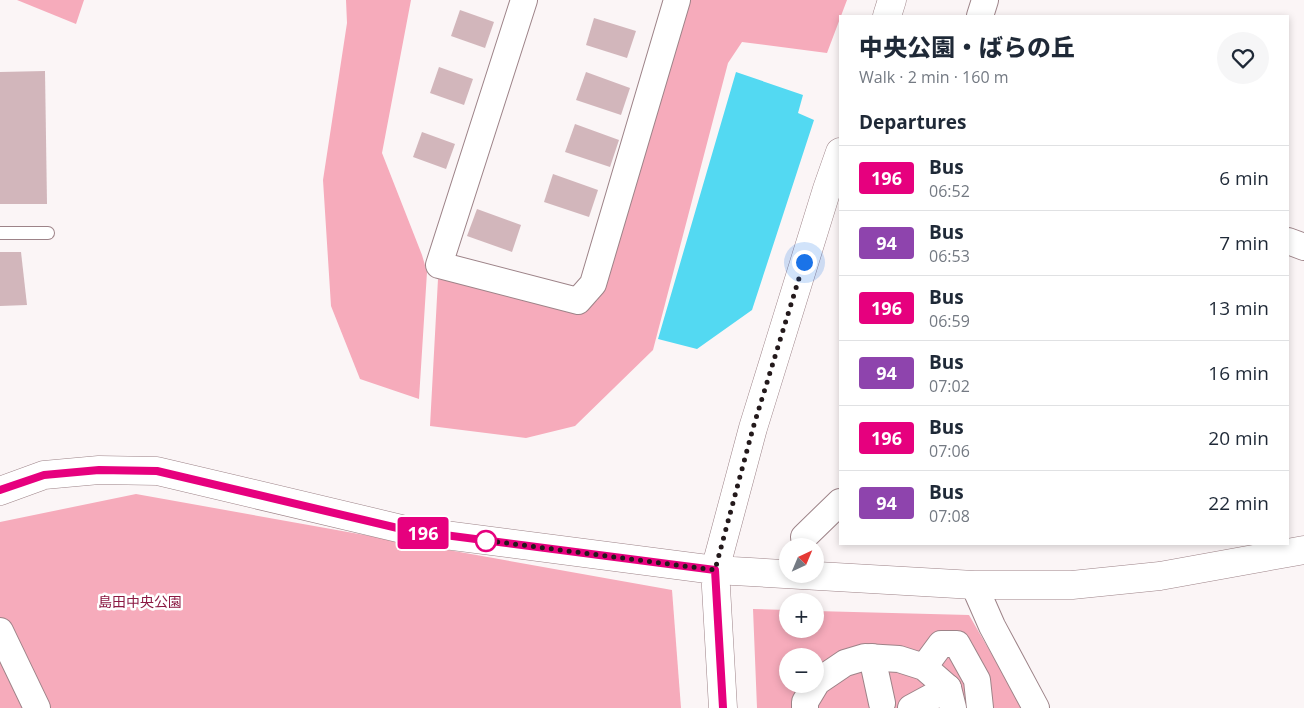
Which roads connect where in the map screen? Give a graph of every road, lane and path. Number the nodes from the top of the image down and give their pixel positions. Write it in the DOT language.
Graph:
graph roads {
  1 [pos="524,0"];
  2 [pos="677,0"];
  3 [pos="892,0"];
  4 [pos="986,0"];
  5 [pos="887,15"];
  6 [pos="980,15"];
  7 [pos="839,158"];
  8 [pos="833,192"];
  9 [pos="0,233"];
  10 [pos="48,233"];
  11 [pos="1289,241"];
  12 [pos="1304,247"];
  13 [pos="0,490"];
  14 [pos="839,503"];
  15 [pos="804,537"];
  16 [pos="1304,550"];
  17 [pos="715,570"];
  18 [pos="974,585"];
  19 [pos="0,631"];
  20 [pos="872,657"];
  21 [pos="924,667"];
  22 [pos="950,698"];
  23 [pos="883,706"];
  24 [pos="37,708"];
  25 [pos="723,708"];
  26 [pos="805,708"];
  27 [pos="911,708"];
  28 [pos="980,708"];
  29 [pos="1036,708"];
  1 -- 2 [label="street"];
  3 -- 5 [label="street"];
  4 -- 6 [label="street"];
  7 -- 8 [label="street"];
  8 -- 17 [label="street"];
  9 -- 10 [label="lane"];
  11 -- 12 [label="street"];
  13 -- 17 [label="street"];
  14 -- 15 [label="street"];
  16 -- 18 [label="street"];
  17 -- 18 [label="street"];
  17 -- 25 [label="street"];
  18 -- 29 [label="street"];
  19 -- 24 [label="street"];
  20 -- 21 [label="street"];
  20 -- 23 [label="street"];
  20 -- 26 [label="street"];
  21 -- 22 [label="street"];
  21 -- 28 [label="street"];
  22 -- 27 [label="street"];
}
